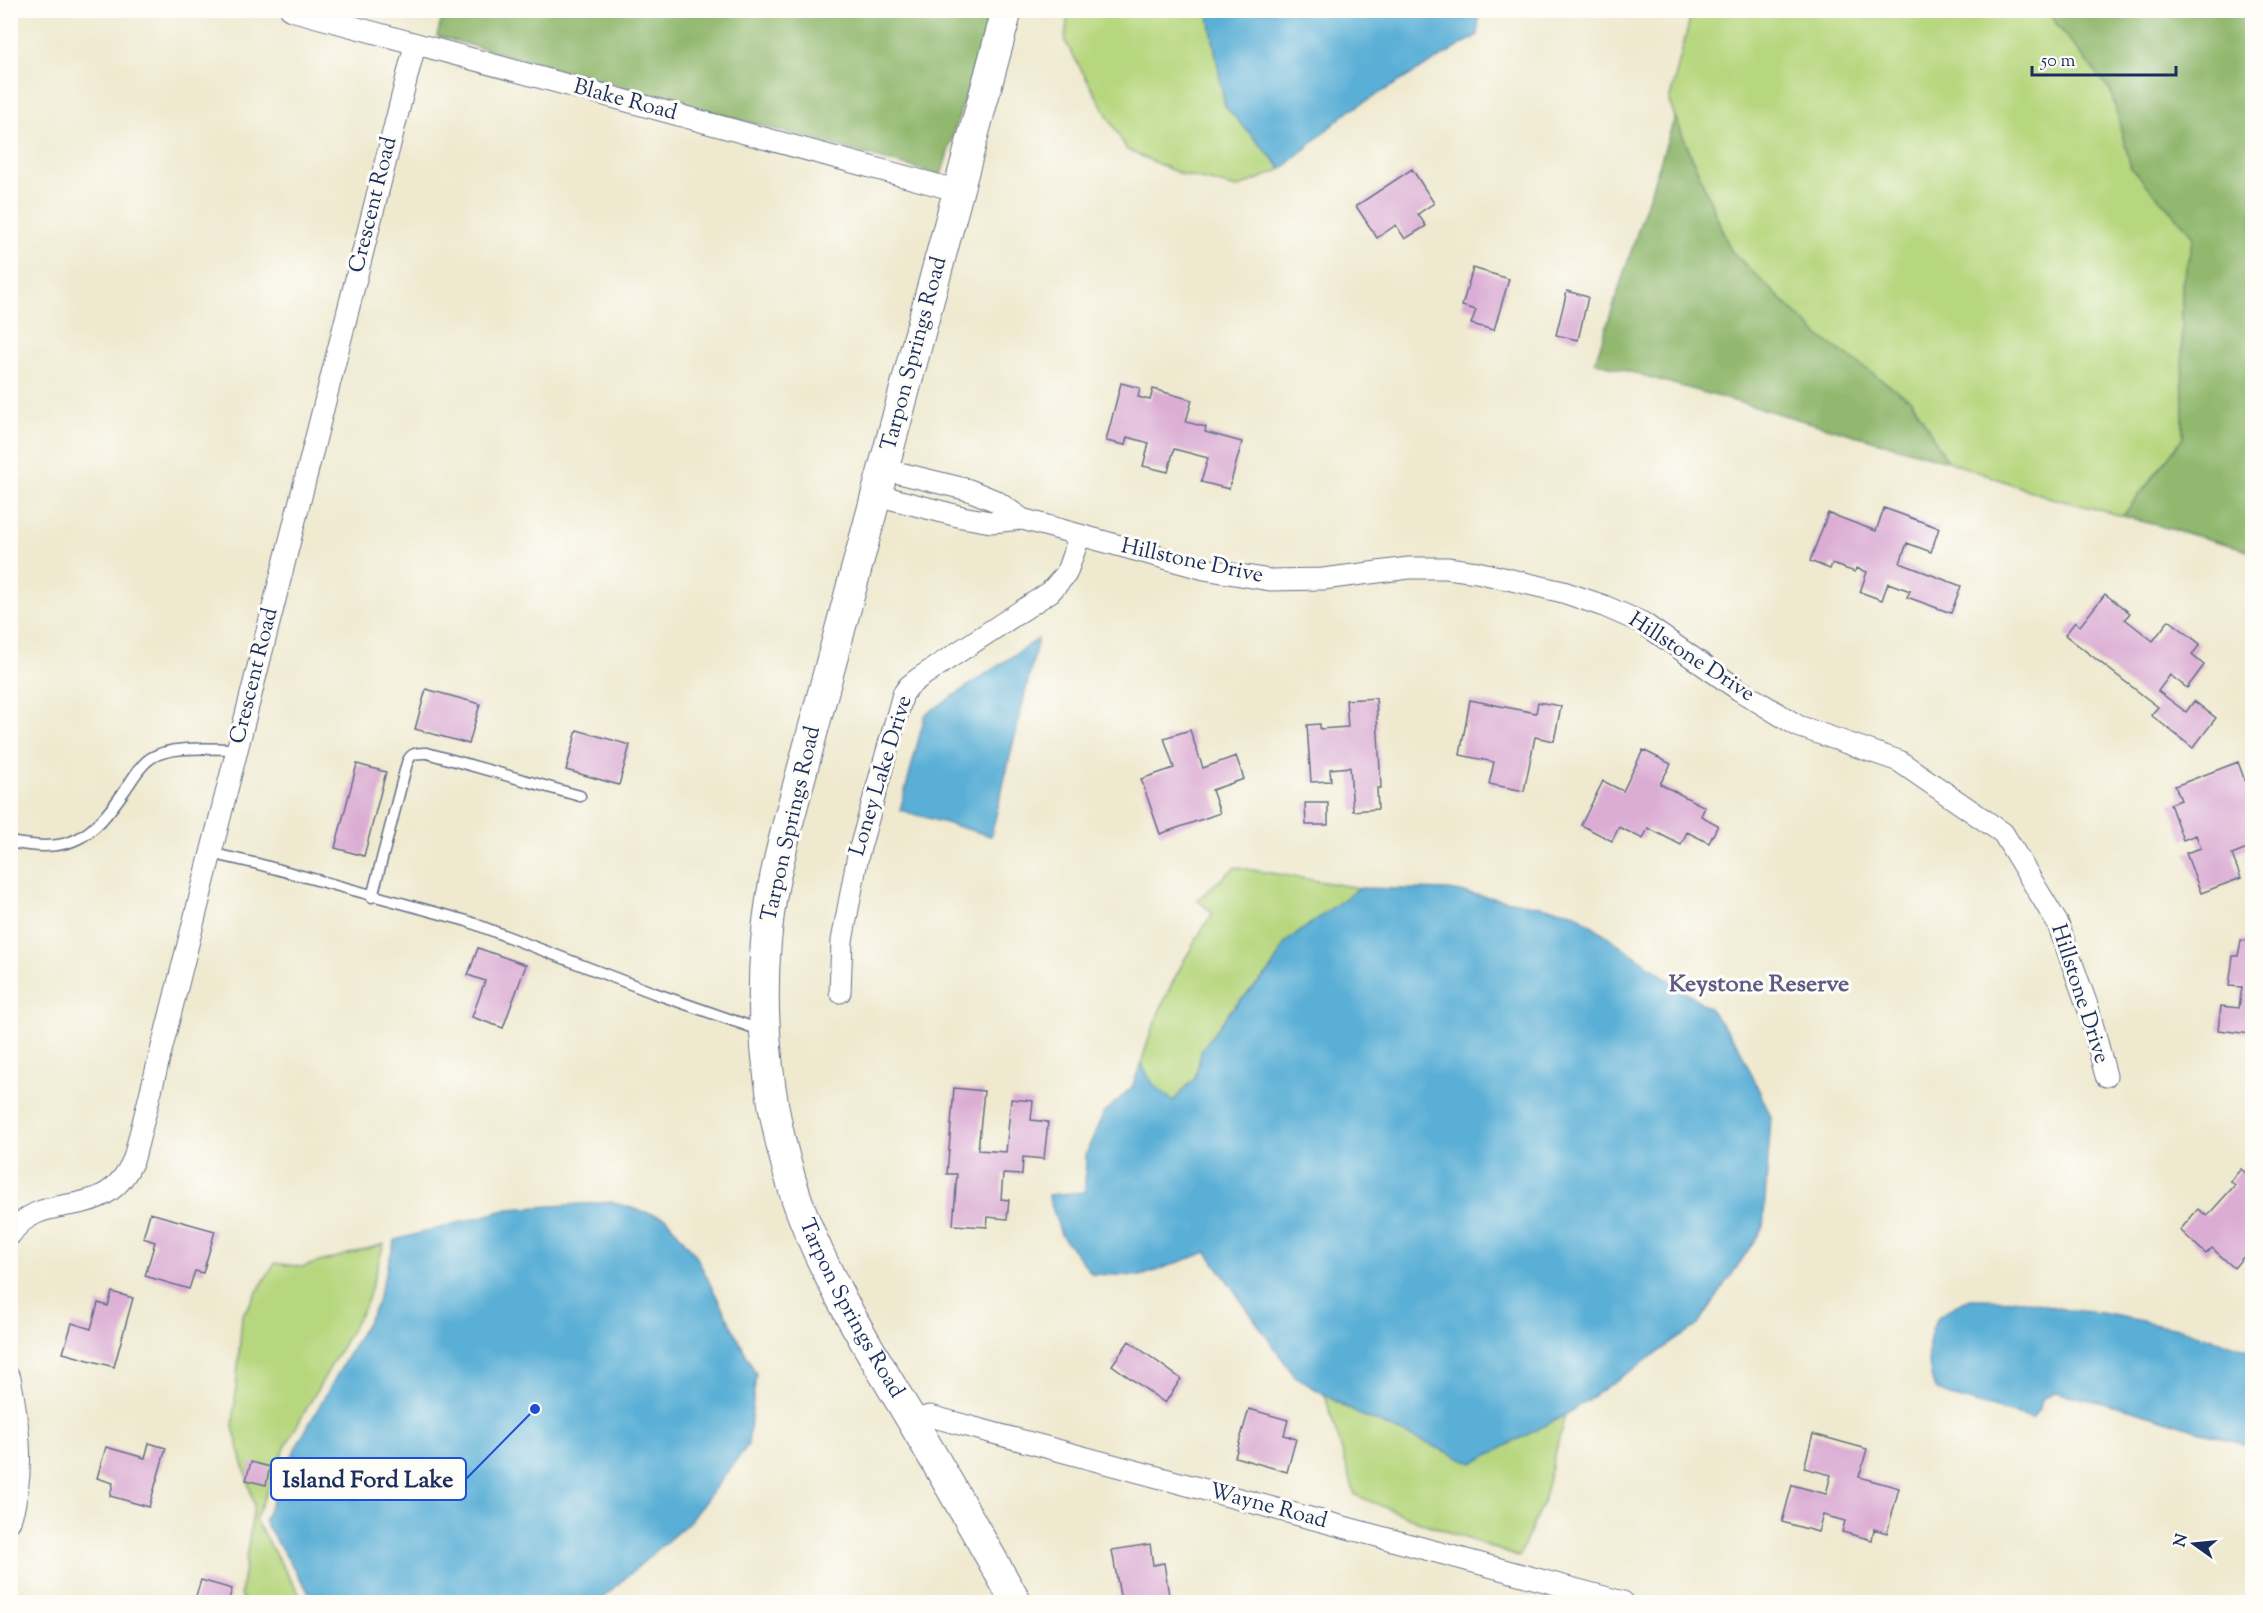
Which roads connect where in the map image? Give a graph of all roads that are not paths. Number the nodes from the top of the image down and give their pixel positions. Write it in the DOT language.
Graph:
graph roads {
  1 [pos="291,10"];
  2 [pos="1007,10"];
  3 [pos="415,45"];
  4 [pos="959,191"];
  5 [pos="880,482"];
  6 [pos="969,490"];
  7 [pos="962,518"];
  8 [pos="1022,519"];
  9 [pos="1080,535"];
  10 [pos="237,749"];
  11 [pos="580,796"];
  12 [pos="10,842"];
  13 [pos="210,853"];
  14 [pos="372,897"];
  15 [pos="840,992"];
  16 [pos="765,1031"];
  17 [pos="2106,1076"];
  18 [pos="10,1235"];
  19 [pos="10,1378"];
  20 [pos="912,1420"];
  21 [pos="10,1521"];
  22 [pos="1016,1602"];
  23 [pos="1623,1602"];
  1 -- 3 [label="street, Blake Road"];
  2 -- 4 [label="main road, Tarpon Springs Road"];
  3 -- 4 [label="street, Blake Road"];
  3 -- 10 [label="street, Crescent Road"];
  4 -- 5 [label="main road, Tarpon Springs Road"];
  5 -- 6 [label="street, Hillstone Drive"];
  5 -- 7 [label="street, Hillstone Drive"];
  5 -- 16 [label="main road, Tarpon Springs Road"];
  6 -- 7 [label="street"];
  6 -- 8 [label="street, Hillstone Drive"];
  7 -- 8 [label="street, Hillstone Drive"];
  8 -- 9 [label="street, Hillstone Drive"];
  9 -- 15 [label="street, Loney Lake Drive"];
  9 -- 17 [label="street, Hillstone Drive"];
  10 -- 12 [label="lane"];
  10 -- 13 [label="street, Crescent Road"];
  11 -- 14 [label="lane"];
  13 -- 14 [label="lane"];
  13 -- 18 [label="street, Crescent Road"];
  14 -- 16 [label="lane"];
  16 -- 20 [label="main road, Tarpon Springs Road"];
  19 -- 21 [label="street"];
  20 -- 22 [label="main road, Tarpon Springs Road"];
  20 -- 23 [label="street, Wayne Road"];
}
